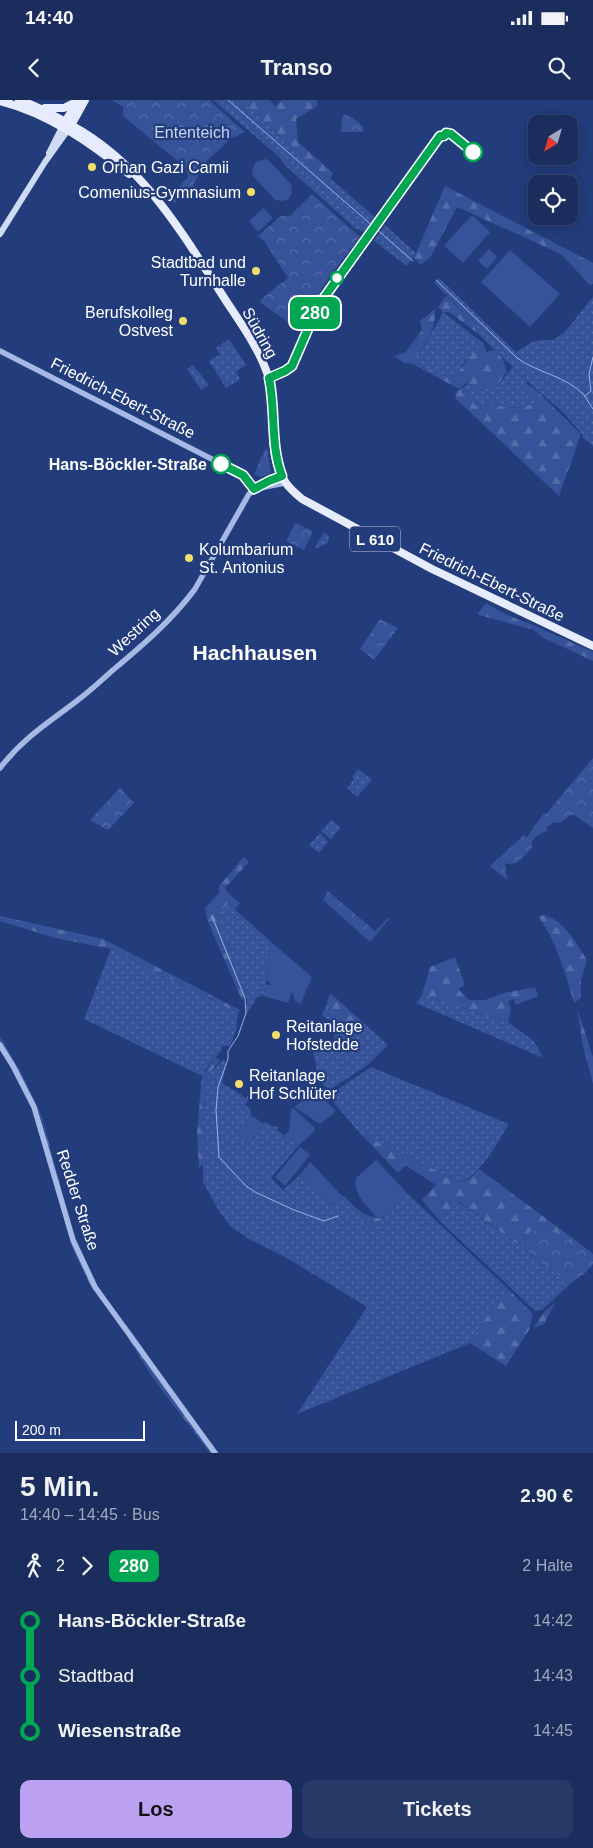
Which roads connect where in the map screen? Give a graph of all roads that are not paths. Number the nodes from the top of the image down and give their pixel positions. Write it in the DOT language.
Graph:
graph roads {
  1 [pos="20,100"];
  2 [pos="81,100"];
  3 [pos="0,101"];
  4 [pos="31,104"];
  5 [pos="66,126"];
  6 [pos="0,234"];
  7 [pos="0,352"];
  8 [pos="284,480"];
  9 [pos="254,489"];
  10 [pos="593,646"];
  11 [pos="0,768"];
  12 [pos="0,1045"];
  13 [pos="215,1453"];
  1 -- 4 [label="main road, Südring"];
  2 -- 4 [label="main road"];
  2 -- 5 [label="main road"];
  3 -- 5 [label="main road, Südring"];
  4 -- 5 [label="main road, Südring"];
  5 -- 6 [label="main road"];
  5 -- 8 [label="main road, Südring"];
  7 -- 9 [label="street, Friedrich-Ebert-Straße"];
  8 -- 9 [label="street, Westring"];
  8 -- 10 [label="main road, Friedrich-Ebert-Straße / L 610"];
  9 -- 11 [label="street, Westring"];
  12 -- 13 [label="street, Redder Straße"];
}
